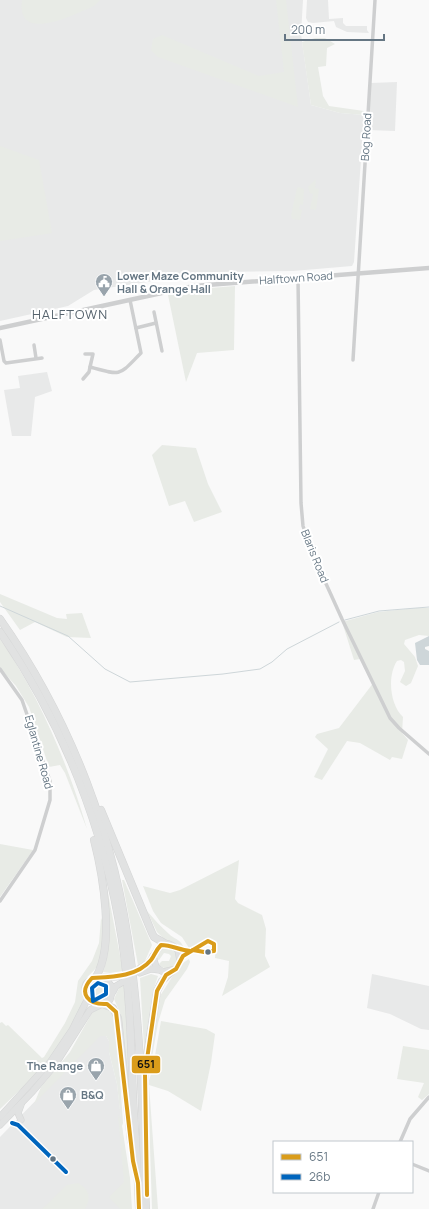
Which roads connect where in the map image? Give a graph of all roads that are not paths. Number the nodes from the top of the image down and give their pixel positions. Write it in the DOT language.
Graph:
graph roads {
  1 [pos="375,0"];
  2 [pos="429,268"];
  3 [pos="358,274"];
  4 [pos="298,278"];
  5 [pos="130,300"];
  6 [pos="154,312"];
  7 [pos="156,323"];
  8 [pos="0,328"];
  9 [pos="136,328"];
  10 [pos="0,340"];
  11 [pos="34,345"];
  12 [pos="162,351"];
  13 [pos="85,354"];
  14 [pos="36,358"];
  15 [pos="42,358"];
  16 [pos="353,360"];
  17 [pos="90,367"];
  18 [pos="83,379"];
  19 [pos="0,619"];
  20 [pos="0,632"];
  21 [pos="0,669"];
  22 [pos="429,754"];
  23 [pos="81,786"];
  24 [pos="91,793"];
  25 [pos="0,901"];
  26 [pos="166,944"];
  27 [pos="153,956"];
  28 [pos="159,970"];
  29 [pos="172,971"];
  30 [pos="96,977"];
  31 [pos="106,978"];
  32 [pos="113,992"];
  33 [pos="88,998"];
  34 [pos="101,1004"];
  35 [pos="429,1097"];
  36 [pos="23,1102"];
  37 [pos="3,1118"];
  38 [pos="0,1124"];
  39 [pos="400,1141"];
  40 [pos="413,1164"];
  41 [pos="429,1171"];
  42 [pos="138,1183"];
  43 [pos="379,1193"];
  44 [pos="139,1209"];
  45 [pos="146,1209"];
  46 [pos="373,1209"];
  1 -- 3 [label="street, Bog Road"];
  2 -- 3 [label="street, Halftown Road"];
  3 -- 4 [label="street, Halftown Road"];
  3 -- 16 [label="street, Bog Road"];
  4 -- 5 [label="street, Halftown Road"];
  4 -- 22 [label="street, Blaris Road"];
  5 -- 8 [label="street, Halftown Road"];
  5 -- 9 [label="street"];
  6 -- 7 [label="street"];
  7 -- 9 [label="street"];
  7 -- 12 [label="street"];
  9 -- 17 [label="street"];
  10 -- 14 [label="street"];
  11 -- 14 [label="street"];
  13 -- 17 [label="street"];
  14 -- 15 [label="street"];
  17 -- 18 [label="street"];
  19 -- 24 [label="highway"];
  20 -- 23 [label="highway"];
  21 -- 25 [label="street, Eglantine Road"];
  23 -- 30 [label="highway"];
  23 -- 42 [label="highway"];
  24 -- 26 [label="highway"];
  24 -- 45 [label="highway"];
  26 -- 27 [label="highway"];
  26 -- 29 [label="highway"];
  27 -- 28 [label="highway"];
  27 -- 28 [label="highway"];
  28 -- 29 [label="highway"];
  29 -- 45 [label="highway"];
  30 -- 31 [label="highway"];
  30 -- 33 [label="highway"];
  31 -- 32 [label="highway"];
  31 -- 32 [label="highway"];
  32 -- 34 [label="highway"];
  33 -- 34 [label="highway"];
  33 -- 37 [label="highway"];
  34 -- 36 [label="highway"];
  34 -- 42 [label="highway"];
  35 -- 39 [label="street"];
  36 -- 37 [label="highway"];
  36 -- 37 [label="highway"];
  37 -- 38 [label="highway"];
  40 -- 41 [label="street"];
  42 -- 44 [label="highway"];
  43 -- 46 [label="street"];
}
